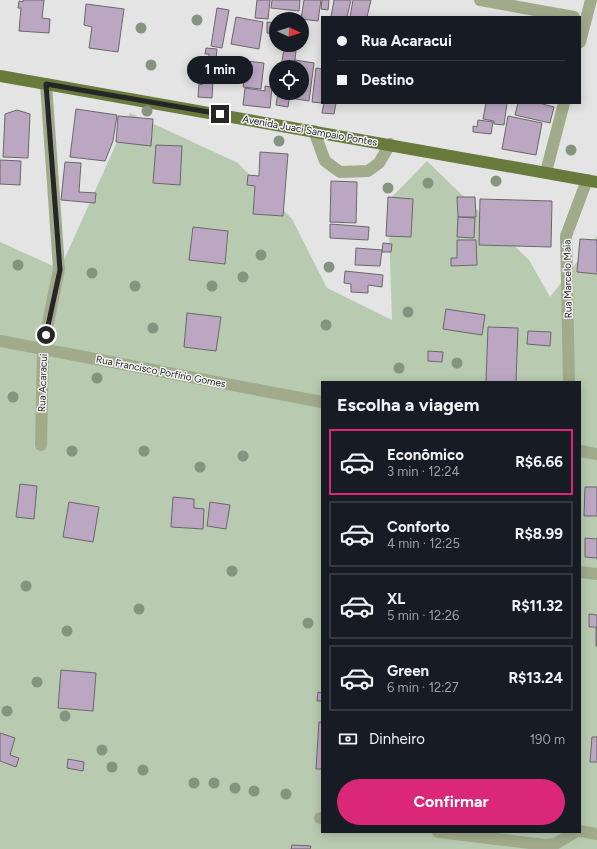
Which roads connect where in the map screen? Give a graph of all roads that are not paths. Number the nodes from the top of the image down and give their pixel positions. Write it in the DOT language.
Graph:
graph roads {
  1 [pos="480,0"];
  2 [pos="591,0"];
  3 [pos="568,16"];
  4 [pos="583,19"];
  5 [pos="581,34"];
  6 [pos="0,76"];
  7 [pos="46,84"];
  8 [pos="564,104"];
  9 [pos="314,131"];
  10 [pos="390,144"];
  11 [pos="546,172"];
  12 [pos="592,181"];
  13 [pos="0,341"];
  14 [pos="43,348"];
  15 [pos="569,381"];
  16 [pos="321,402"];
  17 [pos="41,445"];
  18 [pos="581,451"];
  19 [pos="597,454"];
  20 [pos="581,572"];
  21 [pos="597,574"];
  22 [pos="581,831"];
  23 [pos="446,833"];
  24 [pos="573,833"];
  25 [pos="597,834"];
  1 -- 3 [label="street"];
  2 -- 4 [label="street"];
  4 -- 5 [label="street"];
  6 -- 7 [label="main road, Avenida Juaci Sampaio Pontes"];
  7 -- 9 [label="main road, Avenida Juaci Sampaio Pontes"];
  7 -- 14 [label="street, Rua Acaracui"];
  8 -- 11 [label="street"];
  9 -- 10 [label="main road, Avenida Juaci Sampaio Pontes"];
  9 -- 10 [label="street"];
  10 -- 11 [label="main road, Avenida Juaci Sampaio Pontes"];
  11 -- 12 [label="main road, Avenida Juaci Sampaio Pontes"];
  12 -- 15 [label="street, Rua Marcelo Maia"];
  13 -- 14 [label="street, Rua Francisco Porfírio Gomes"];
  14 -- 16 [label="street, Rua Francisco Porfírio Gomes"];
  14 -- 17 [label="street, Rua Acaracui"];
  18 -- 19 [label="street"];
  20 -- 21 [label="street"];
  22 -- 25 [label="street"];
  23 -- 24 [label="street"];
}
